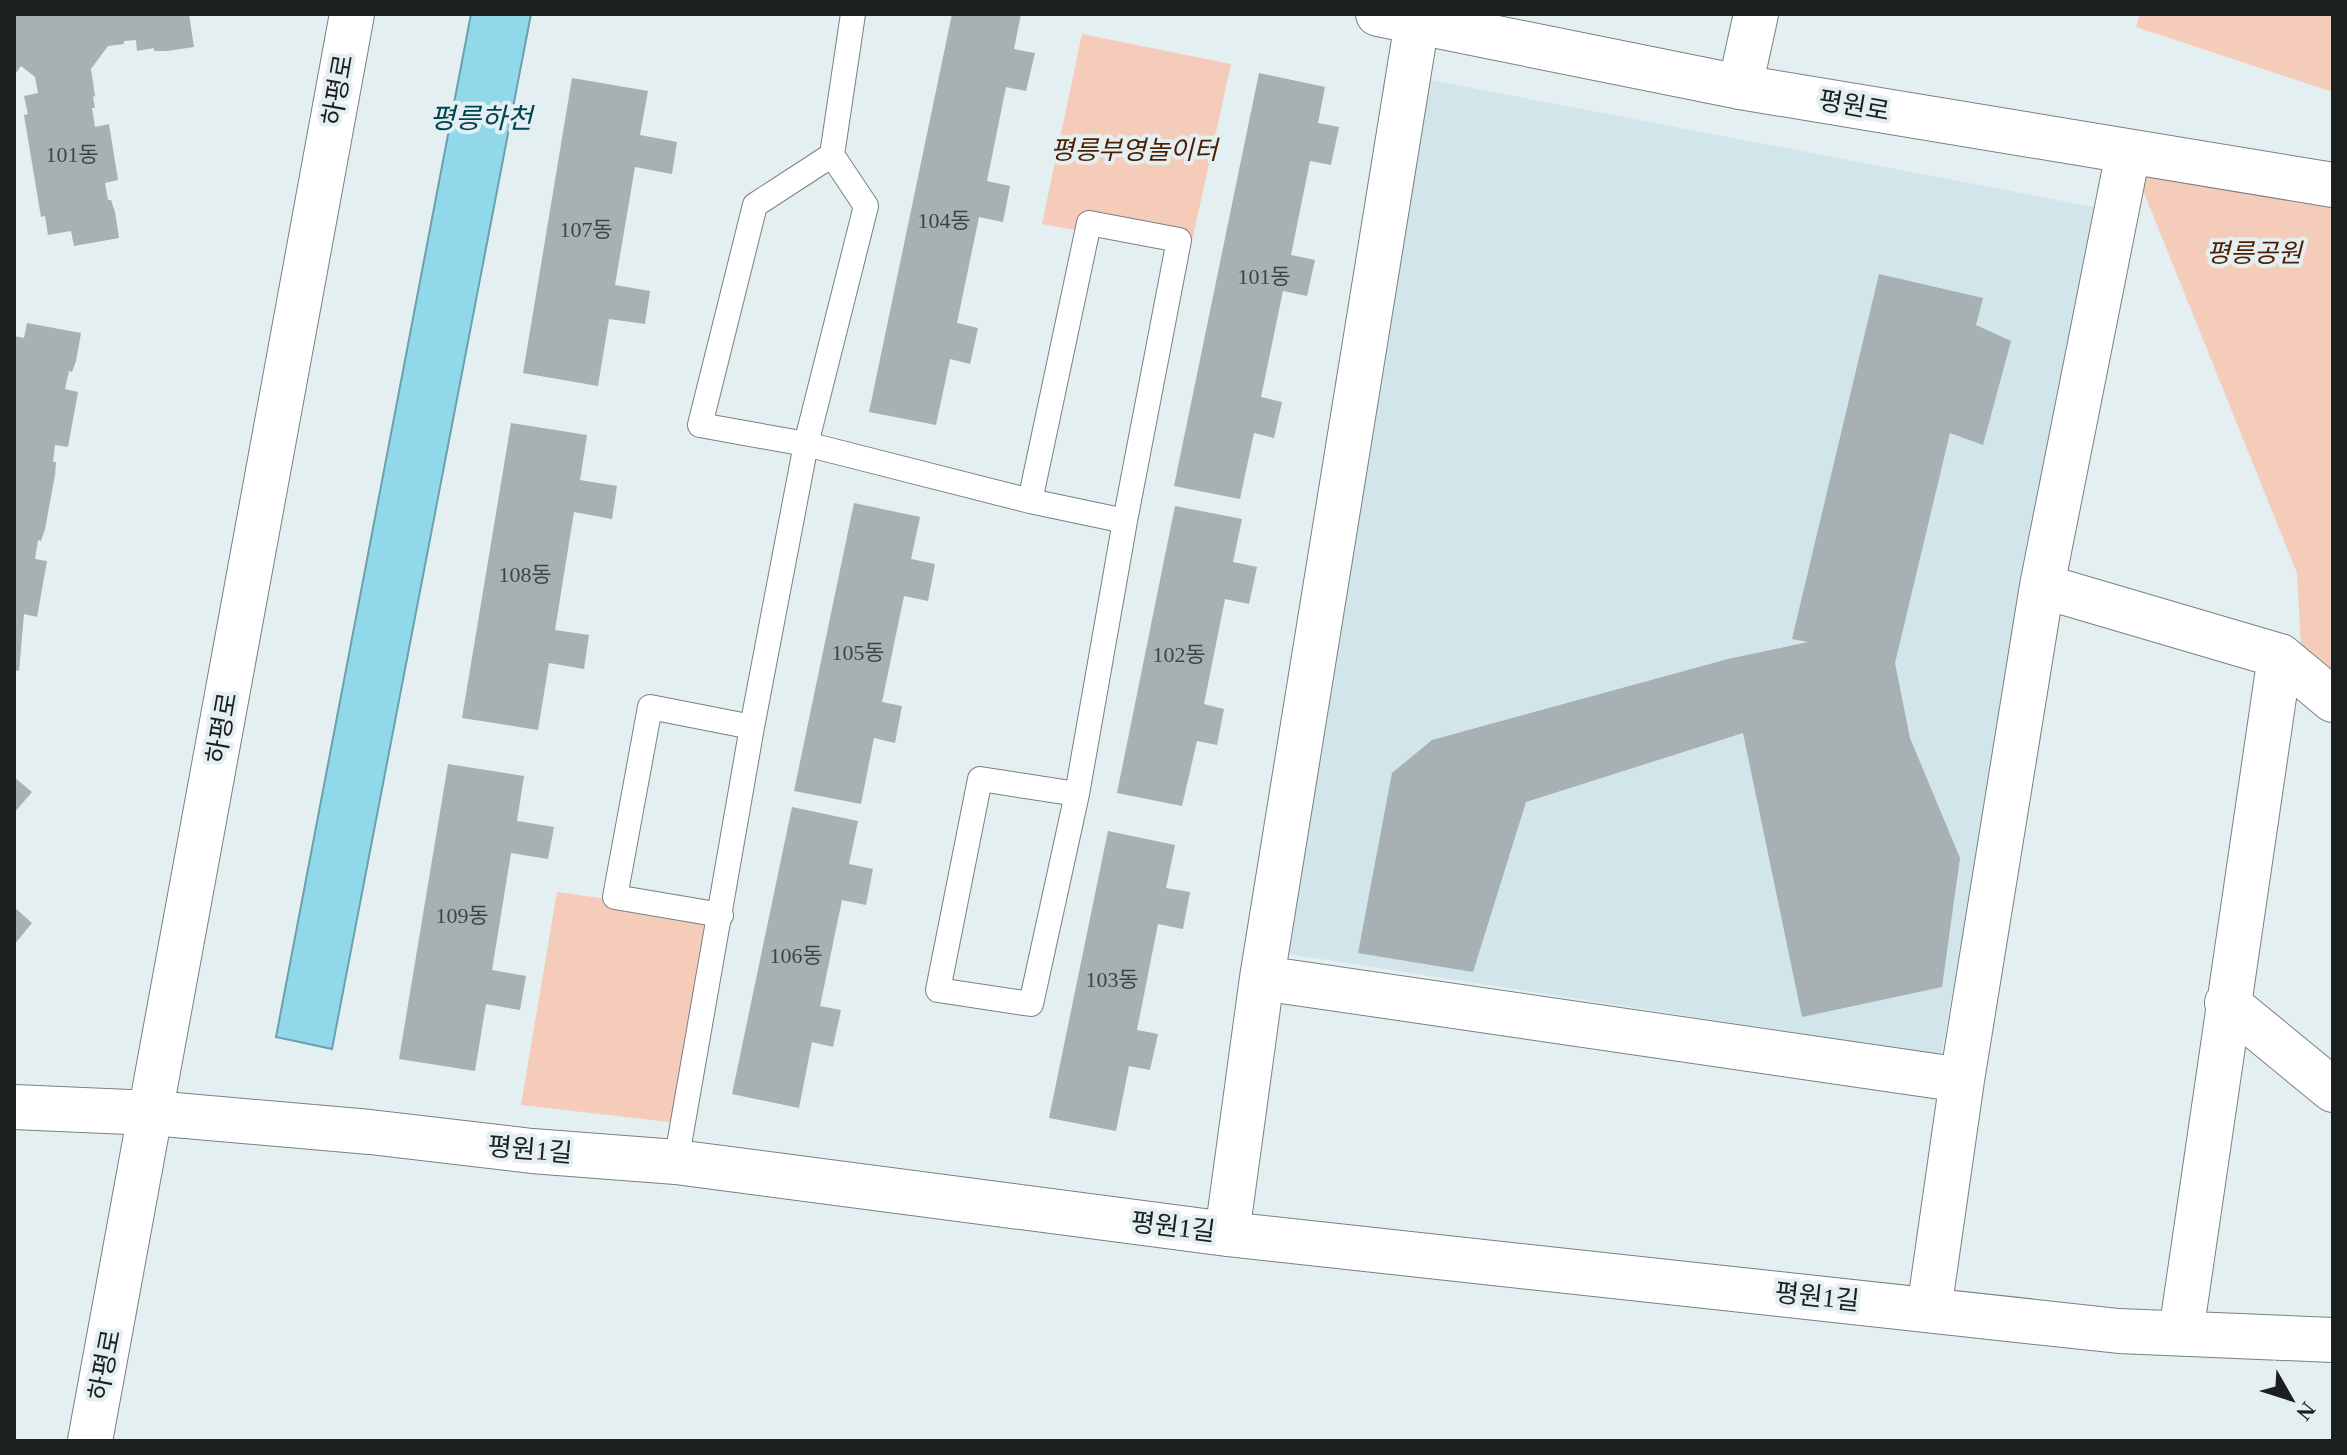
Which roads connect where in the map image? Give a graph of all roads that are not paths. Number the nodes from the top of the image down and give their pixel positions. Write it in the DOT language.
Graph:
graph roads {
  1 [pos="352,14"];
  2 [pos="853,14"];
  3 [pos="1756,14"];
  4 [pos="1405,17"];
  5 [pos="1740,87"];
  6 [pos="2128,153"];
  7 [pos="832,155"];
  8 [pos="2333,185"];
  9 [pos="806,444"];
  10 [pos="1030,501"];
  11 [pos="1125,521"];
  12 [pos="2042,586"];
  13 [pos="2280,656"];
  14 [pos="2333,700"];
  15 [pos="752,727"];
  16 [pos="1077,794"];
  17 [pos="721,915"];
  18 [pos="1262,978"];
  19 [pos="2227,1003"];
  20 [pos="1962,1080"];
  21 [pos="2333,1090"];
  22 [pos="14,1107"];
  23 [pos="152,1113"];
  24 [pos="676,1162"];
  25 [pos="1227,1234"];
  26 [pos="1929,1310"];
  27 [pos="2181,1333"];
  28 [pos="2333,1340"];
  29 [pos="90,1441"];
  1 -- 23 [label="street, 하평로"];
  2 -- 7 [label="lane"];
  3 -- 5 [label="street"];
  4 -- 5 [label="street, 평원로"];
  4 -- 18 [label="street"];
  5 -- 6 [label="street, 평원로"];
  6 -- 8 [label="street, 평원로"];
  6 -- 12 [label="street"];
  7 -- 9 [label="lane"];
  7 -- 9 [label="lane"];
  9 -- 10 [label="lane"];
  9 -- 15 [label="lane"];
  10 -- 11 [label="lane"];
  10 -- 11 [label="lane"];
  11 -- 16 [label="lane"];
  12 -- 13 [label="street"];
  12 -- 20 [label="street"];
  13 -- 14 [label="street"];
  13 -- 19 [label="street"];
  15 -- 17 [label="lane"];
  15 -- 17 [label="lane"];
  16 -- 16 [label="lane"];
  17 -- 24 [label="lane"];
  18 -- 20 [label="street"];
  18 -- 25 [label="street"];
  19 -- 21 [label="street"];
  19 -- 27 [label="street"];
  20 -- 26 [label="street"];
  22 -- 23 [label="street, 평원1길"];
  23 -- 24 [label="street, 평원1길"];
  23 -- 29 [label="street, 하평로"];
  24 -- 25 [label="street, 평원1길"];
  25 -- 26 [label="street, 평원1길"];
  26 -- 27 [label="street, 평원1길"];
  27 -- 28 [label="street, 평원1길"];
}
